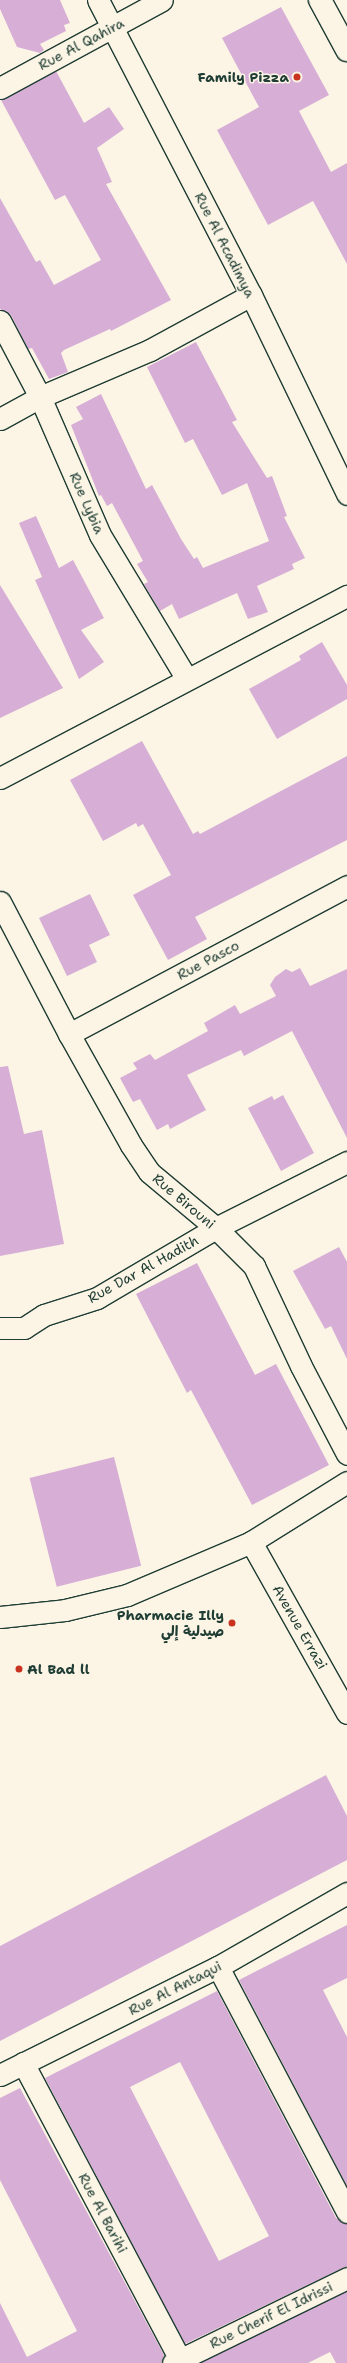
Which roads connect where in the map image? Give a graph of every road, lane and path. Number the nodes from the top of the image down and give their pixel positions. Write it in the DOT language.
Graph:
graph roads {
  1 [pos="98,0"];
  2 [pos="162,0"];
  3 [pos="320,0"];
  4 [pos="112,28"];
  5 [pos="347,50"];
  6 [pos="0,88"];
  7 [pos="251,295"];
  8 [pos="0,321"];
  9 [pos="40,397"];
  10 [pos="0,419"];
  11 [pos="347,494"];
  12 [pos="347,596"];
  13 [pos="187,679"];
  14 [pos="0,778"];
  15 [pos="347,886"];
  16 [pos="0,902"];
  17 [pos="69,1034"];
  18 [pos="347,1162"];
  19 [pos="216,1228"];
  20 [pos="0,1328"];
  21 [pos="347,1454"];
  22 [pos="347,1482"];
  23 [pos="251,1542"];
  24 [pos="0,1618"];
  25 [pos="347,1713"];
  26 [pos="347,1893"];
  27 [pos="218,1967"];
  28 [pos="24,2063"];
  29 [pos="0,2075"];
  30 [pos="347,2212"];
  31 [pos="347,2278"];
  32 [pos="179,2362"];
  1 -- 4 [label="street, Rue Al Acadimya"];
  2 -- 4 [label="street, Rue Al Qahira"];
  3 -- 5 [label="main road"];
  4 -- 6 [label="street, Rue Al Qahira"];
  4 -- 7 [label="street, Rue Al Acadimya"];
  7 -- 9 [label="street"];
  7 -- 11 [label="street, Rue Al Acadimya"];
  8 -- 9 [label="street, Rue Lybia"];
  9 -- 10 [label="street"];
  9 -- 13 [label="street, Rue Lybia"];
  12 -- 13 [label="street"];
  13 -- 14 [label="street"];
  15 -- 17 [label="street, Rue Pasco"];
  16 -- 17 [label="street, Rue Birouni"];
  17 -- 19 [label="street, Rue Birouni"];
  18 -- 19 [label="street, Rue Dar Al Hadith"];
  19 -- 20 [label="street, Rue Dar Al Hadith"];
  19 -- 21 [label="street, Rue Birouni"];
  22 -- 23 [label="street"];
  23 -- 24 [label="street"];
  23 -- 25 [label="street, Avenue Errazi"];
  26 -- 27 [label="street, Rue Al Antaqui"];
  27 -- 28 [label="street, Rue Al Antaqui"];
  27 -- 30 [label="street"];
  28 -- 29 [label="street, Rue Al Antaqui"];
  28 -- 32 [label="street, Rue Al Barihi"];
  31 -- 32 [label="street, Rue Cherif El Idrissi"];
}
